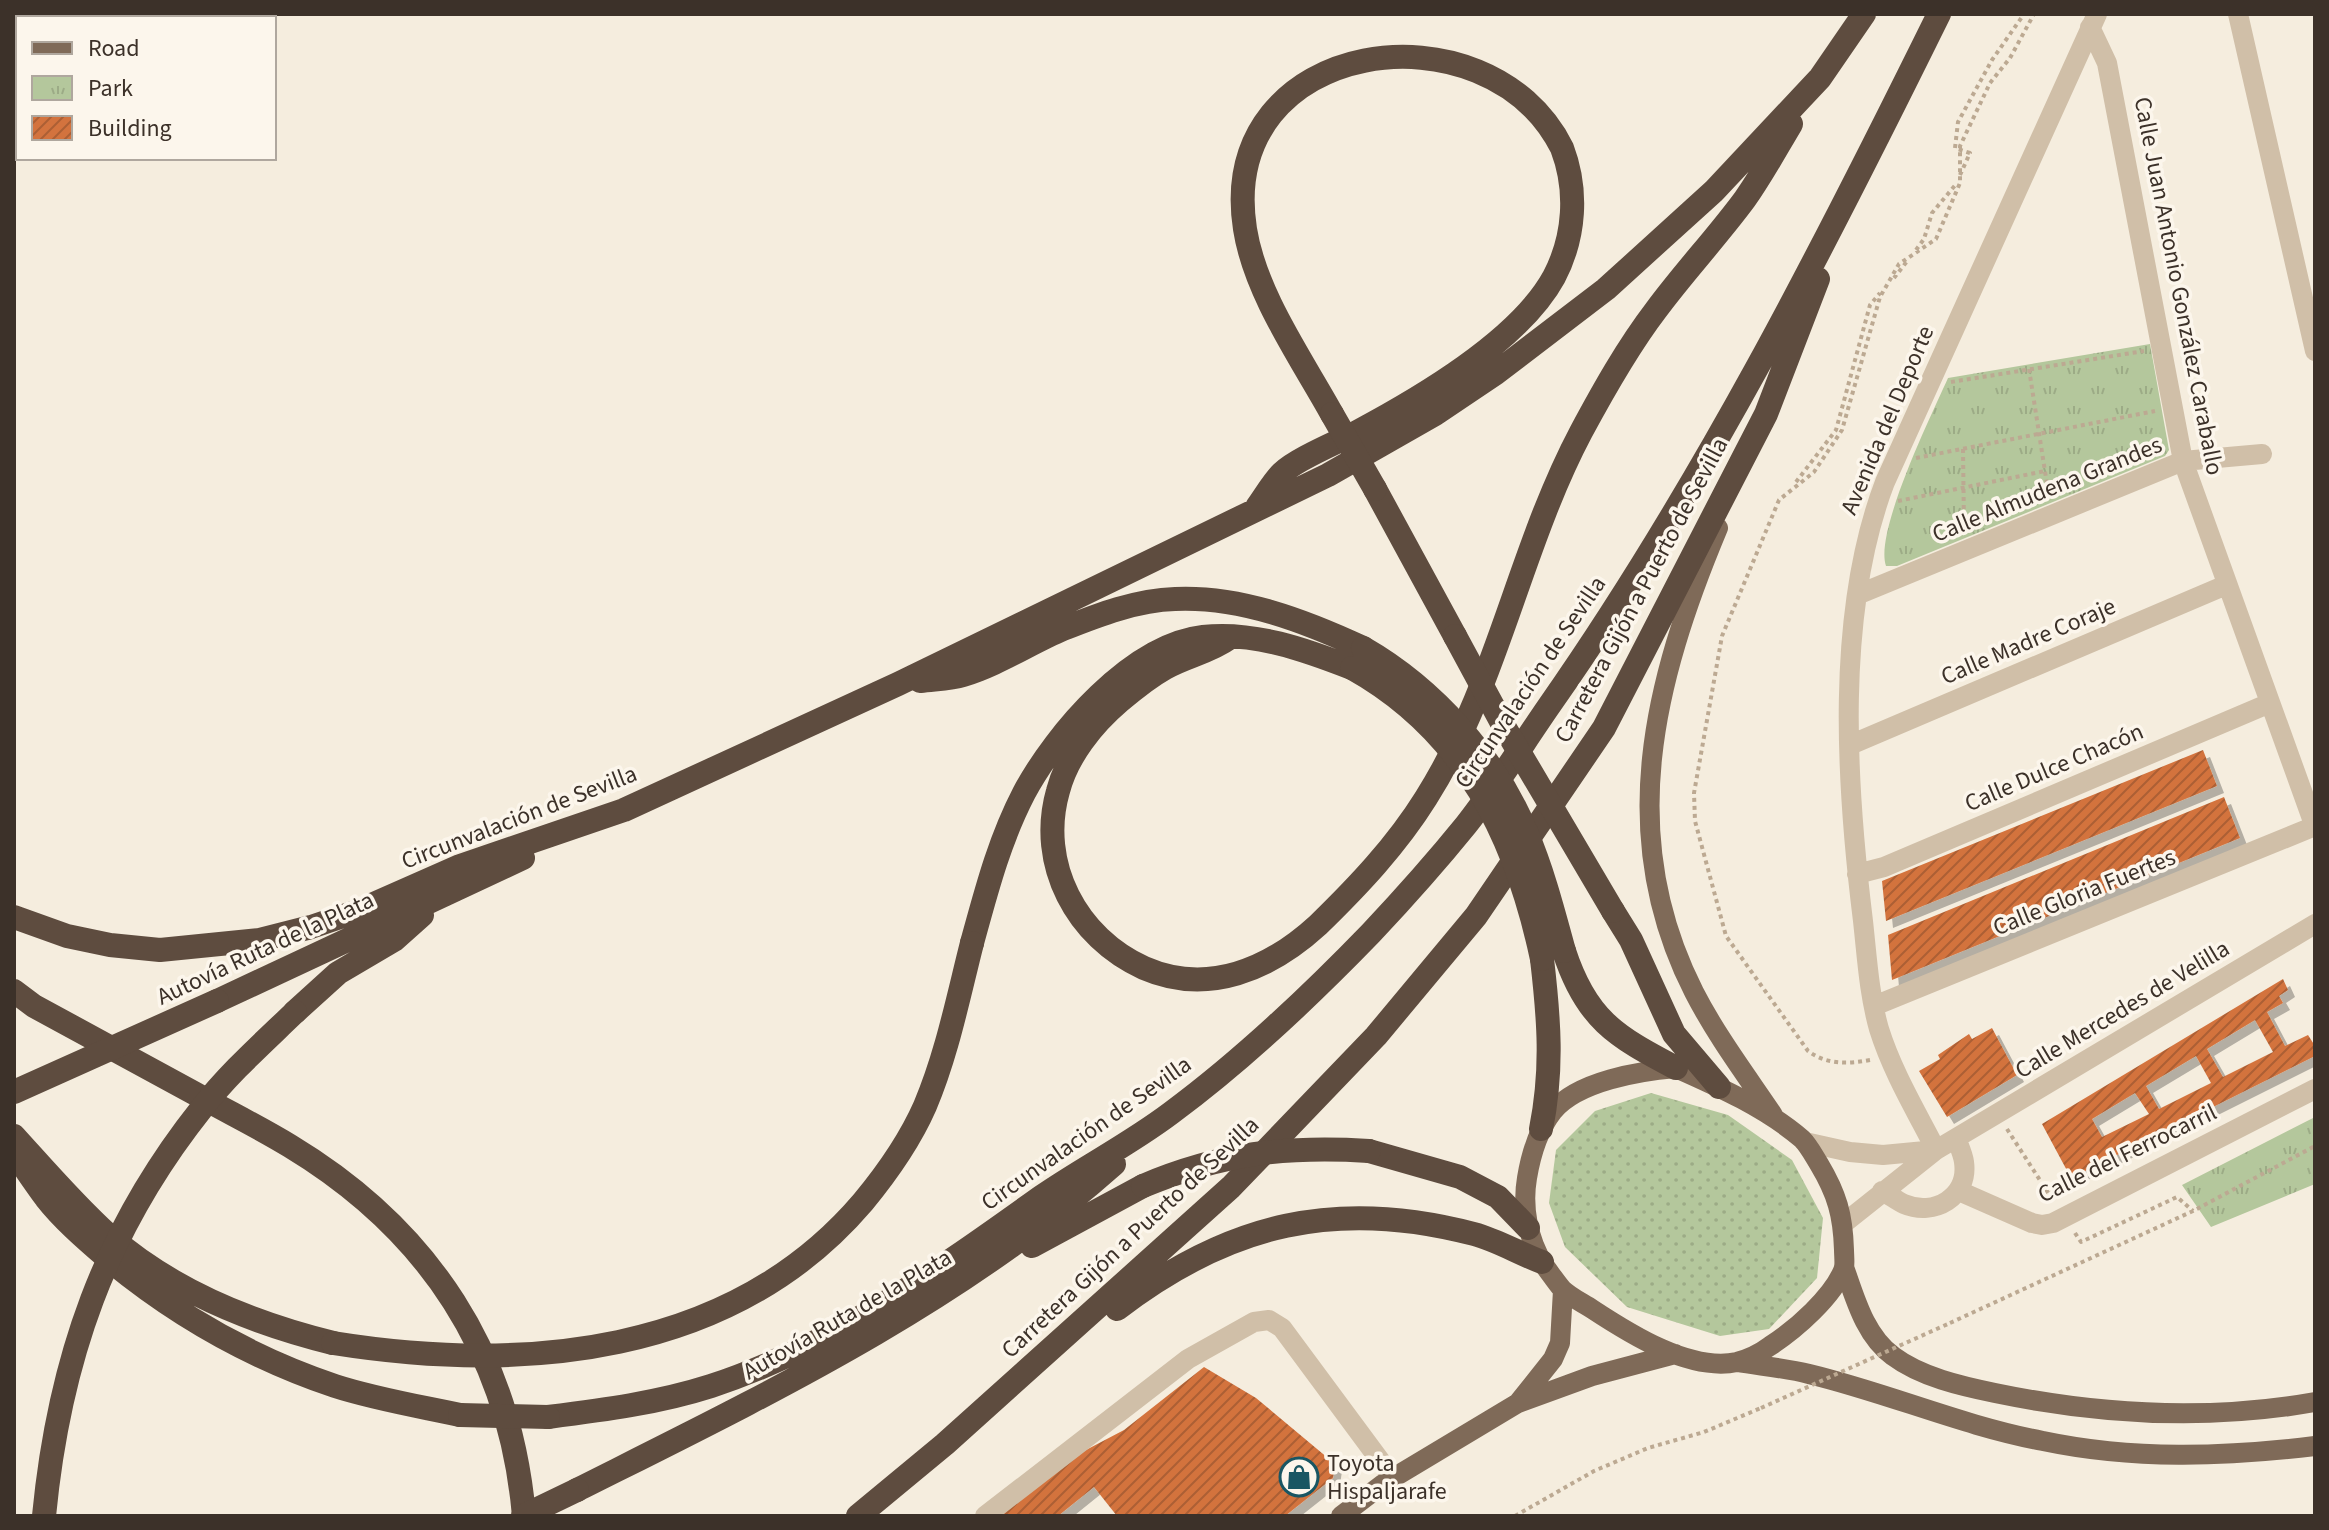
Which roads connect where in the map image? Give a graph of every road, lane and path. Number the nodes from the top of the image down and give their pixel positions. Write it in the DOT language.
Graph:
graph roads {
  1 [pos="1864,14"];
  2 [pos="1939,14"];
  3 [pos="2024,14"];
  4 [pos="2034,14"];
  5 [pos="2238,14"];
  6 [pos="2094,20"];
  7 [pos="1820,78"];
  8 [pos="1855,183"];
  9 [pos="2162,348"];
  10 [pos="2315,351"];
  11 [pos="2029,369"];
  12 [pos="1928,385"];
  13 [pos="2173,408"];
  14 [pos="1766,414"];
  15 [pos="2039,434"];
  16 [pos="1963,449"];
  17 [pos="2262,454"];
  18 [pos="2183,461"];
  19 [pos="1893,463"];
  20 [pos="2045,471"];
  21 [pos="1964,487"];
  22 [pos="1790,489"];
  23 [pos="1876,505"];
  24 [pos="1254,510"];
  25 [pos="2051,515"];
  26 [pos="1965,551"];
  27 [pos="2226,585"];
  28 [pos="1857,595"];
  29 [pos="1229,638"];
  30 [pos="898,684"];
  31 [pos="2270,703"];
  32 [pos="1850,745"];
  33 [pos="624,810"];
  34 [pos="2315,826"];
  35 [pos="1857,874"];
  36 [pos="445,895"];
  37 [pos="14,917"];
  38 [pos="2315,924"];
  39 [pos="1553,955"];
  40 [pos="14,991"];
  41 [pos="1874,1006"];
  42 [pos="1889,1056"];
  43 [pos="1676,1068"];
  44 [pos="1719,1087"];
  45 [pos="2315,1089"];
  46 [pos="14,1092"];
  47 [pos="1170,1114"];
  48 [pos="1997,1114"];
  49 [pos="1775,1119"];
  50 [pos="1541,1129"];
  51 [pos="14,1136"];
  52 [pos="1956,1138"];
  53 [pos="1805,1142"];
  54 [pos="2315,1146"];
  55 [pos="1936,1150"];
  56 [pos="14,1153"];
  57 [pos="1882,1191"];
  58 [pos="1959,1191"];
  59 [pos="2193,1211"];
  60 [pos="2064,1217"];
  61 [pos="1843,1224"];
  62 [pos="1528,1228"];
  63 [pos="1542,1262"];
  64 [pos="1844,1267"];
  65 [pos="965,1279"];
  66 [pos="1563,1290"];
  67 [pos="1675,1354"];
  68 [pos="1737,1362"];
  69 [pos="2315,1402"];
  70 [pos="1518,1403"];
  71 [pos="945,1444"];
  72 [pos="2315,1446"];
  73 [pos="1393,1478"];
  74 [pos="44,1516"];
  75 [pos="524,1516"];
  76 [pos="858,1516"];
  77 [pos="985,1516"];
  78 [pos="1341,1516"];
  79 [pos="1515,1516"];
  1 -- 7 [label="highway, Circunvalación de Sevilla"];
  2 -- 8 [label="highway, Circunvalación de Sevilla"];
  3 -- 22 [label="path"];
  4 -- 22 [label="path"];
  5 -- 10 [label="street"];
  6 -- 9 [label="street, Calle Juan Antonio González Caraballo"];
  6 -- 12 [label="street, Avenida del Deporte"];
  7 -- 24 [label="highway, Circunvalación de Sevilla"];
  7 -- 29 [label="highway"];
  8 -- 14 [label="highway, Carretera Gijón a Puerto de Sevilla"];
  8 -- 47 [label="highway, Circunvalación de Sevilla"];
  9 -- 11 [label="path"];
  9 -- 13 [label="street, Calle Juan Antonio González Caraballo"];
  11 -- 12 [label="path"];
  11 -- 15 [label="path"];
  12 -- 19 [label="street, Avenida del Deporte"];
  13 -- 15 [label="path"];
  13 -- 18 [label="street, Calle Juan Antonio González Caraballo"];
  14 -- 49 [label="main road"];
  14 -- 71 [label="highway, Carretera Gijón a Puerto de Sevilla"];
  15 -- 16 [label="path"];
  15 -- 20 [label="path"];
  16 -- 19 [label="path"];
  16 -- 21 [label="path"];
  17 -- 18 [label="street, Calle Almudena Grandes"];
  18 -- 25 [label="street, Calle Almudena Grandes"];
  18 -- 27 [label="street, Calle Juan Antonio González Caraballo"];
  19 -- 23 [label="street, Avenida del Deporte"];
  20 -- 21 [label="path"];
  20 -- 25 [label="path"];
  21 -- 23 [label="path"];
  21 -- 26 [label="path"];
  22 -- 42 [label="path"];
  23 -- 28 [label="street, Avenida del Deporte"];
  24 -- 30 [label="highway, Circunvalación de Sevilla"];
  24 -- 44 [label="highway, bridge"];
  25 -- 26 [label="street, Calle Almudena Grandes"];
  26 -- 28 [label="street, Calle Almudena Grandes"];
  27 -- 31 [label="street, Calle Juan Antonio González Caraballo"];
  27 -- 32 [label="street, Calle Madre Coraje"];
  28 -- 32 [label="street, Avenida del Deporte"];
  29 -- 39 [label="highway, bridge"];
  29 -- 51 [label="highway, bridge"];
  30 -- 33 [label="highway, Circunvalación de Sevilla"];
  30 -- 39 [label="highway, bridge"];
  31 -- 34 [label="street, Calle Juan Antonio González Caraballo"];
  31 -- 35 [label="street, Calle Dulce Chacón"];
  32 -- 35 [label="street, Avenida del Deporte"];
  33 -- 36 [label="highway, Autovía Ruta de la Plata"];
  33 -- 37 [label="highway, Circunvalación de Sevilla"];
  34 -- 41 [label="street, Calle Gloria Fuertes"];
  35 -- 41 [label="street, Avenida del Deporte"];
  36 -- 46 [label="highway, Autovía Ruta de la Plata, bridge"];
  36 -- 74 [label="highway, bridge"];
  38 -- 48 [label="street, Calle Mercedes de Velilla"];
  39 -- 43 [label="highway"];
  39 -- 50 [label="highway"];
  40 -- 75 [label="highway"];
  41 -- 42 [label="street, Avenida del Deporte"];
  42 -- 55 [label="street, Avenida del Deporte"];
  43 -- 44 [label="main road"];
  43 -- 50 [label="main road"];
  44 -- 49 [label="main road"];
  45 -- 60 [label="street, Calle del Ferrocarril"];
  47 -- 56 [label="highway, Circunvalación de Sevilla, bridge"];
  47 -- 65 [label="highway, Autovía Ruta de la Plata"];
  48 -- 52 [label="street, Calle Mercedes de Velilla"];
  48 -- 60 [label="path"];
  49 -- 53 [label="main road"];
  50 -- 62 [label="main road"];
  52 -- 55 [label="street, Calle Mercedes de Velilla"];
  52 -- 58 [label="street"];
  53 -- 55 [label="street"];
  53 -- 61 [label="main road"];
  54 -- 59 [label="path"];
  55 -- 57 [label="street"];
  57 -- 58 [label="street"];
  57 -- 61 [label="street"];
  58 -- 60 [label="street, Calle del Ferrocarril"];
  59 -- 60 [label="path"];
  59 -- 79 [label="path, bridge"];
  61 -- 64 [label="main road"];
  62 -- 63 [label="main road"];
  62 -- 65 [label="highway, bridge"];
  63 -- 66 [label="main road"];
  63 -- 71 [label="highway"];
  64 -- 68 [label="main road"];
  64 -- 69 [label="main road"];
  65 -- 75 [label="highway, Autovía Ruta de la Plata, bridge"];
  66 -- 67 [label="main road"];
  66 -- 70 [label="main road"];
  67 -- 68 [label="main road"];
  67 -- 70 [label="main road"];
  68 -- 72 [label="main road"];
  70 -- 73 [label="main road"];
  71 -- 76 [label="highway, Carretera Gijón a Puerto de Sevilla"];
  73 -- 77 [label="street"];
  73 -- 78 [label="main road"];
}
